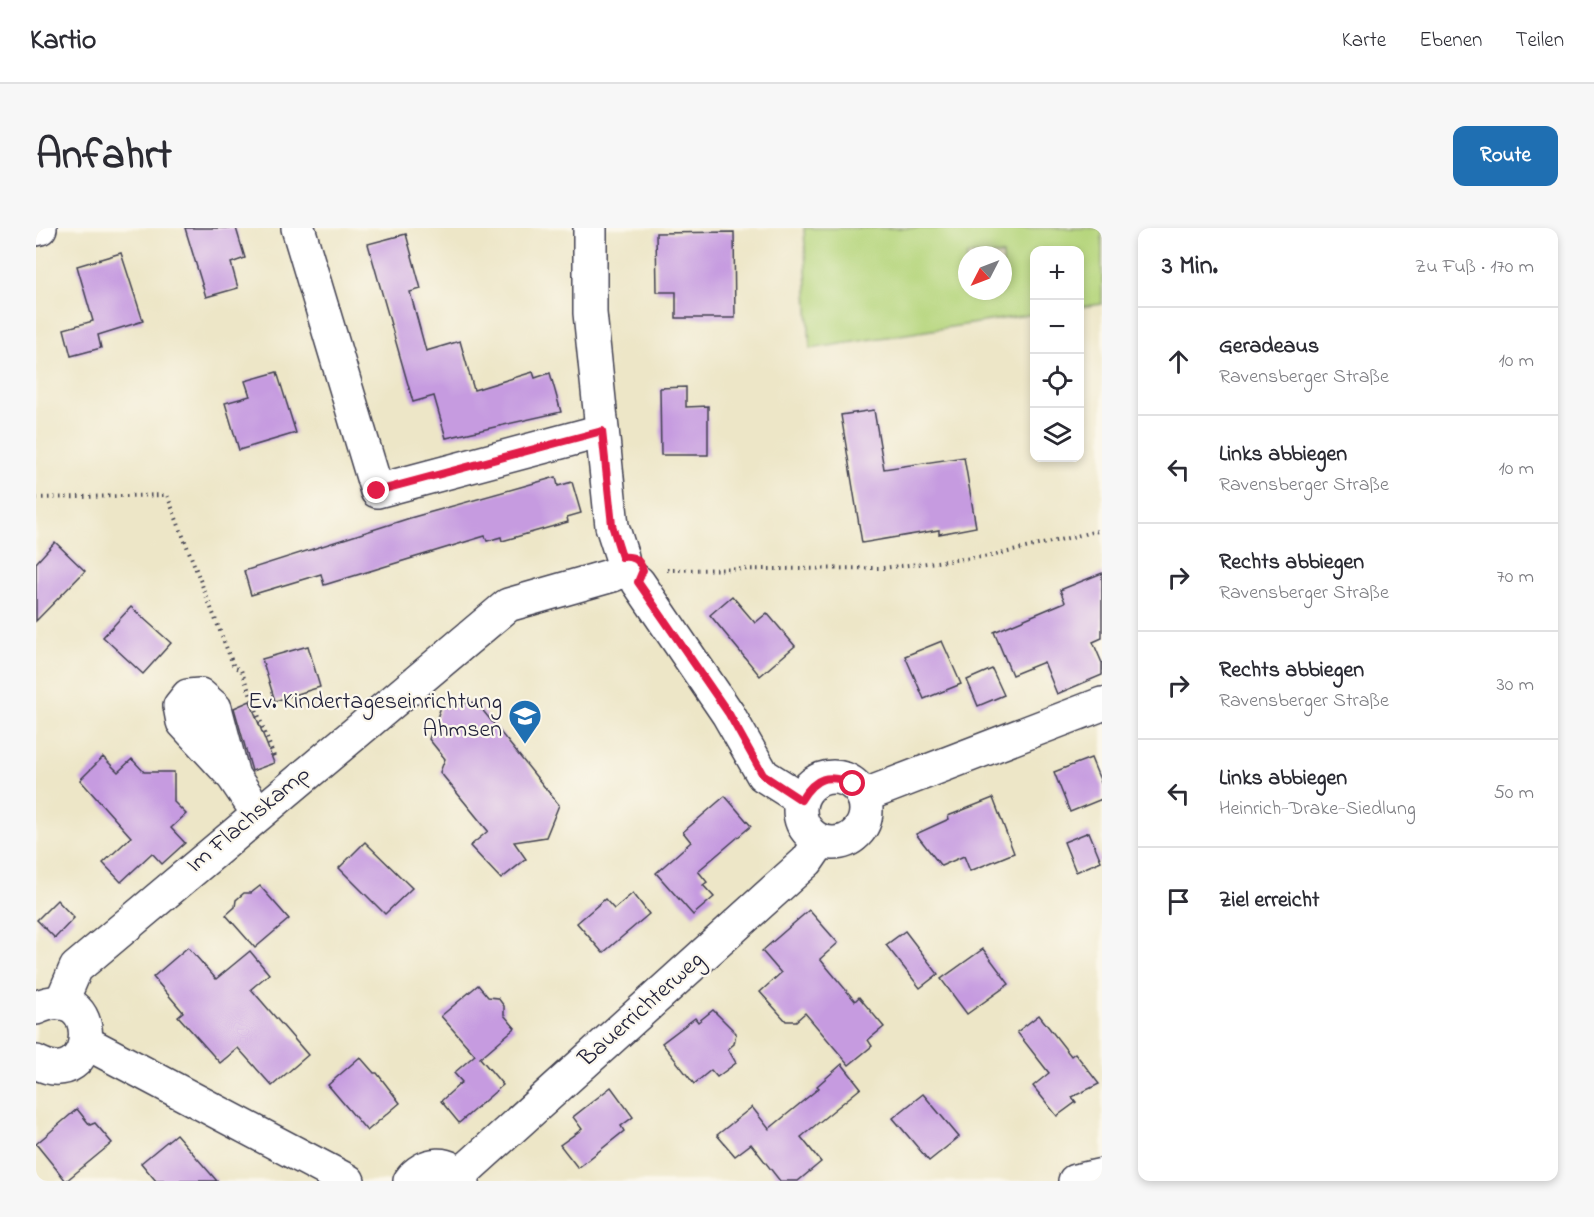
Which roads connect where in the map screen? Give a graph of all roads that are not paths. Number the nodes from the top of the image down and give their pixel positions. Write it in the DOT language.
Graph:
graph roads {
  1 [pos="298,228"];
  2 [pos="590,228"];
  3 [pos="602,431"];
  4 [pos="629,571"];
  5 [pos="1102,704"];
  6 [pos="233,776"];
  7 [pos="863,796"];
  8 [pos="801,800"];
  9 [pos="258,813"];
  10 [pos="820,842"];
  11 [pos="48,1005"];
  12 [pos="87,1043"];
  13 [pos="36,1062"];
  14 [pos="1102,1175"];
  15 [pos="461,1178"];
  16 [pos="348,1181"];
  17 [pos="410,1181"];
  18 [pos="1075,1181"];
  1 -- 3 [label="street"];
  2 -- 3 [label="street"];
  3 -- 4 [label="street"];
  4 -- 8 [label="street"];
  4 -- 9 [label="street, Im Flachskamp"];
  5 -- 7 [label="street"];
  6 -- 9 [label="street"];
  7 -- 8 [label="street"];
  7 -- 10 [label="street"];
  8 -- 10 [label="street"];
  9 -- 11 [label="street, Im Flachskamp"];
  10 -- 15 [label="street, Bauerrichterweg"];
  11 -- 12 [label="street, Im Flachskamp"];
  12 -- 13 [label="street"];
  12 -- 16 [label="street"];
  14 -- 18 [label="street"];
  15 -- 17 [label="street, Bauerrichterweg"];
}
